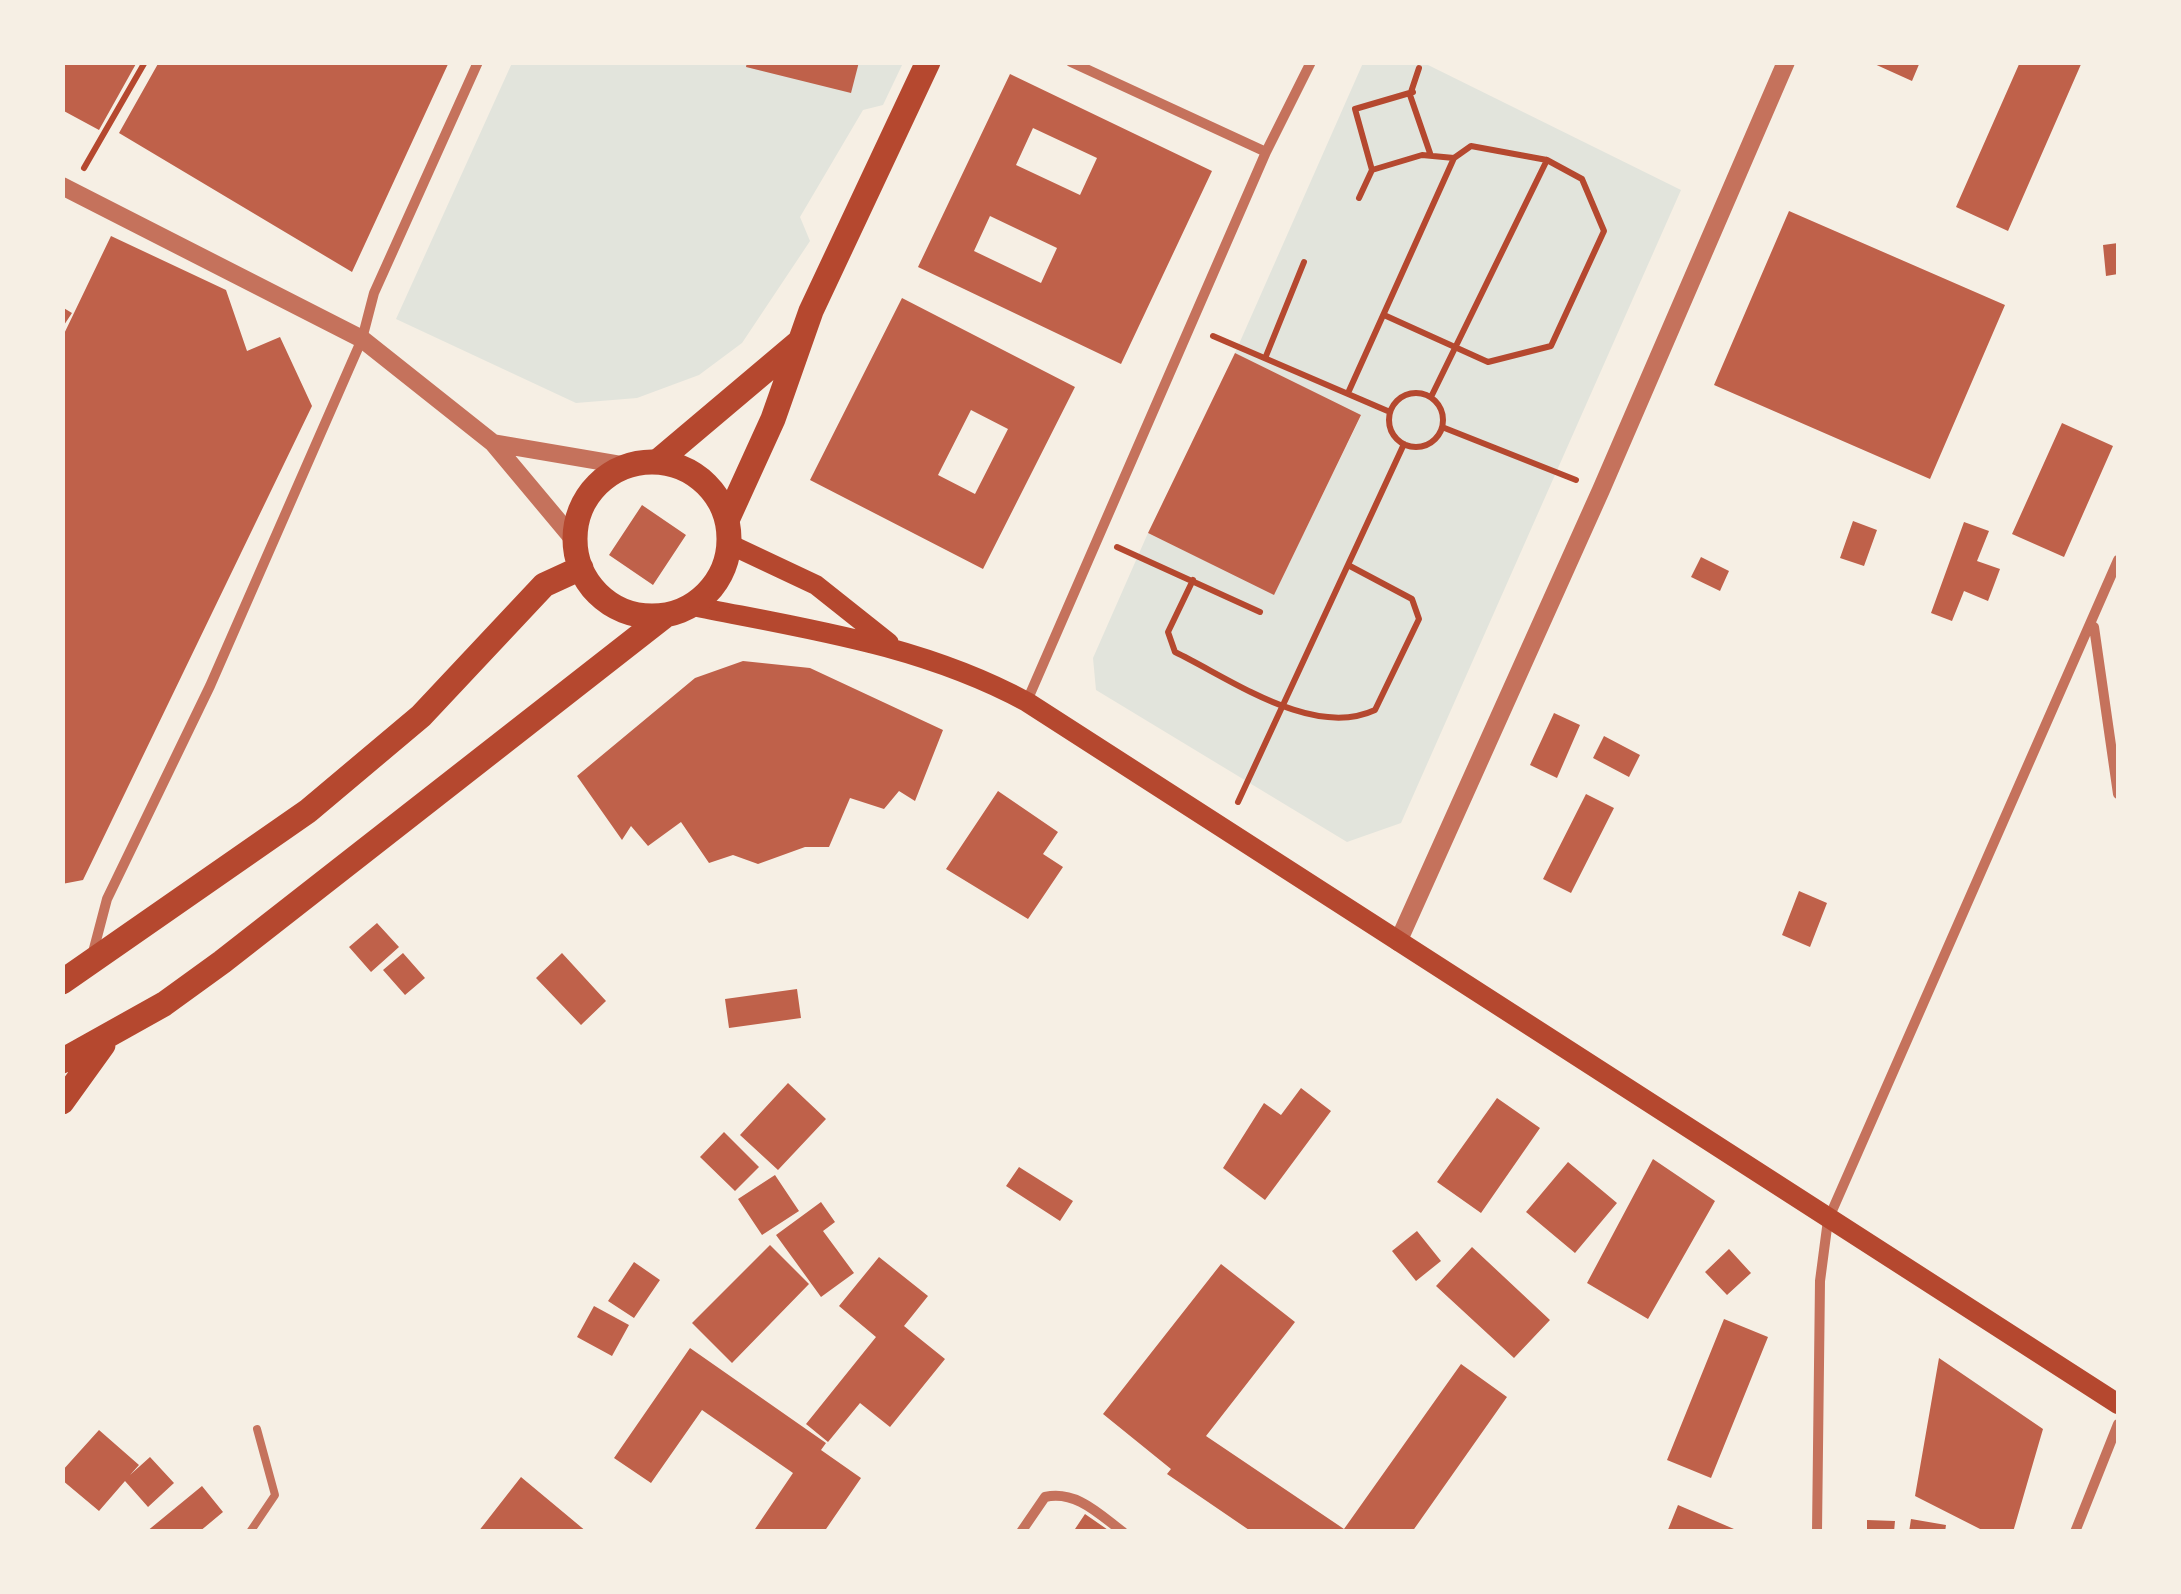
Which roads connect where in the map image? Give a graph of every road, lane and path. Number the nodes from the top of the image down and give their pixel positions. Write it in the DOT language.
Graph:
graph roads {
  1 [pos="145,62"];
  2 [pos="478,62"];
  3 [pos="928,62"];
  4 [pos="1071,62"];
  5 [pos="1311,62"];
  6 [pos="1786,62"];
  7 [pos="1419,68"];
  8 [pos="1413,92"];
  9 [pos="1266,152"];
  10 [pos="1432,156"];
  11 [pos="1454,158"];
  12 [pos="1548,160"];
  13 [pos="1372,170"];
  14 [pos="67,188"];
  15 [pos="1360,198"];
  16 [pos="1304,262"];
  17 [pos="1384,315"];
  18 [pos="1193,328"];
  19 [pos="362,339"];
  20 [pos="798,343"];
  21 [pos="1455,348"];
  22 [pos="1266,356"];
  23 [pos="1348,393"];
  24 [pos="1431,397"];
  25 [pos="1390,412"];
  26 [pos="1442,427"];
  27 [pos="493,443"];
  28 [pos="1404,444"];
  29 [pos="658,462"];
  30 [pos="628,466"];
  31 [pos="1601,490"];
  32 [pos="728,532"];
  33 [pos="1098,539"];
  34 [pos="575,542"];
  35 [pos="2118,560"];
  36 [pos="1348,565"];
  37 [pos="581,568"];
  38 [pos="1193,580"];
  39 [pos="692,606"];
  40 [pos="1260,612"];
  41 [pos="666,615"];
  42 [pos="2093,624"];
  43 [pos="894,647"];
  44 [pos="1026,702"];
  45 [pos="1284,704"];
  46 [pos="2118,794"];
  47 [pos="1225,830"];
  48 [pos="1398,942"];
  49 [pos="90,962"];
  50 [pos="62,968"];
  51 [pos="62,982"];
  52 [pos="108,1038"];
  53 [pos="62,1062"];
  54 [pos="62,1102"];
  55 [pos="1828,1220"];
  56 [pos="2118,1404"];
  57 [pos="2118,1424"];
  58 [pos="257,1429"];
  59 [pos="250,1532"];
  60 [pos="1021,1532"];
  61 [pos="1123,1532"];
  62 [pos="1817,1532"];
  63 [pos="2075,1532"];
  1 -- 14 [label="path"];
  2 -- 19 [label="street"];
  3 -- 20 [label="main road"];
  4 -- 9 [label="street"];
  5 -- 9 [label="street"];
  6 -- 31 [label="street"];
  7 -- 8 [label="path"];
  8 -- 10 [label="path"];
  8 -- 13 [label="path"];
  9 -- 18 [label="street"];
  10 -- 11 [label="path"];
  10 -- 13 [label="path"];
  11 -- 12 [label="path"];
  11 -- 17 [label="path"];
  12 -- 21 [label="path"];
  12 -- 21 [label="path"];
  13 -- 15 [label="path"];
  14 -- 19 [label="street"];
  16 -- 22 [label="path"];
  17 -- 21 [label="path"];
  17 -- 23 [label="path"];
  18 -- 22 [label="path"];
  18 -- 33 [label="street"];
  19 -- 27 [label="street"];
  19 -- 49 [label="street"];
  20 -- 29 [label="main road"];
  20 -- 32 [label="main road"];
  21 -- 24 [label="path"];
  22 -- 23 [label="path"];
  23 -- 25 [label="path"];
  24 -- 25 [label="path"];
  24 -- 26 [label="path"];
  25 -- 28 [label="path"];
  26 -- 28 [label="path"];
  26 -- 31 [label="path"];
  27 -- 30 [label="street"];
  27 -- 34 [label="street"];
  28 -- 36 [label="path"];
  29 -- 30 [label="main road"];
  29 -- 32 [label="main road"];
  30 -- 34 [label="main road"];
  31 -- 48 [label="street"];
  32 -- 39 [label="main road"];
  32 -- 43 [label="main road"];
  33 -- 38 [label="path"];
  33 -- 44 [label="street"];
  34 -- 37 [label="main road"];
  35 -- 42 [label="street"];
  36 -- 45 [label="path"];
  36 -- 45 [label="path"];
  37 -- 41 [label="main road"];
  37 -- 49 [label="main road"];
  38 -- 40 [label="path"];
  38 -- 45 [label="path"];
  39 -- 41 [label="main road"];
  39 -- 43 [label="main road"];
  41 -- 52 [label="main road"];
  42 -- 46 [label="street"];
  42 -- 55 [label="street"];
  43 -- 44 [label="main road"];
  44 -- 47 [label="main road"];
  45 -- 47 [label="path"];
  47 -- 48 [label="main road"];
  48 -- 55 [label="main road"];
  49 -- 50 [label="main road"];
  49 -- 51 [label="main road"];
  52 -- 53 [label="main road"];
  52 -- 54 [label="main road"];
  55 -- 56 [label="main road"];
  55 -- 62 [label="street"];
  57 -- 63 [label="street"];
  58 -- 59 [label="lane"];
  60 -- 61 [label="street"];
}
